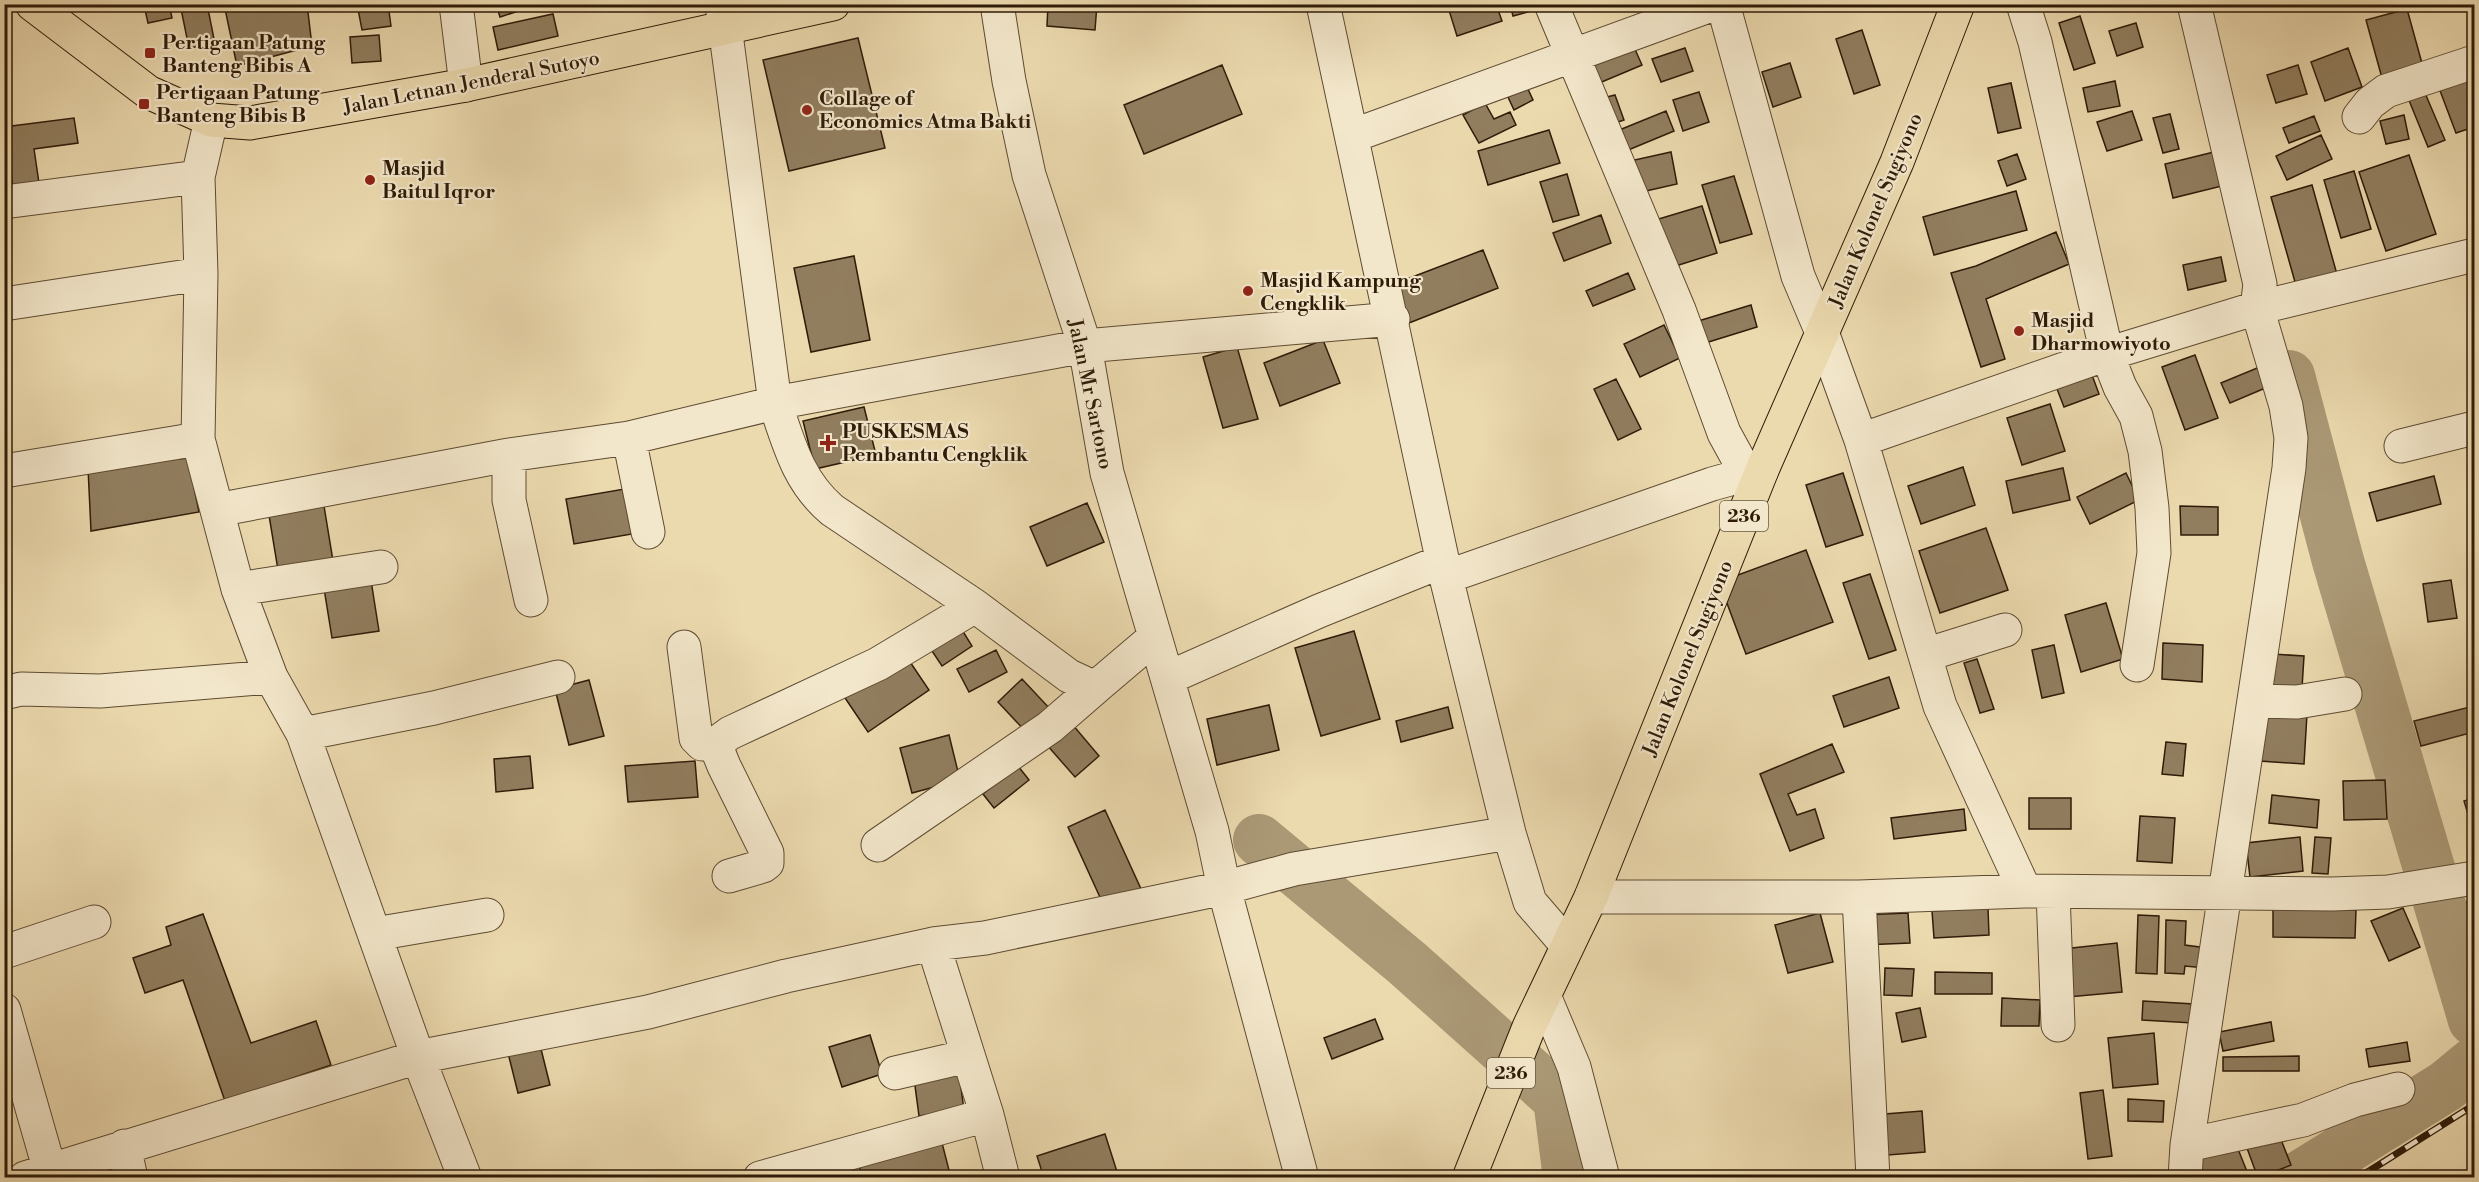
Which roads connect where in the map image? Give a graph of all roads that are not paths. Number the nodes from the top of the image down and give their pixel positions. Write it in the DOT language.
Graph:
graph roads {
  1 [pos="32,4"];
  2 [pos="456,4"];
  3 [pos="833,4"];
  4 [pos="997,4"];
  5 [pos="1323,4"];
  6 [pos="1551,4"];
  7 [pos="1714,4"];
  8 [pos="1723,4"];
  9 [pos="1958,4"];
  10 [pos="2023,4"];
  11 [pos="2194,4"];
  12 [pos="58,16"];
  13 [pos="725,16"];
  14 [pos="1572,56"];
  15 [pos="2475,62"];
  16 [pos="466,85"];
  17 [pos="2359,117"];
  18 [pos="211,120"];
  19 [pos="1352,136"];
  20 [pos="198,177"];
  21 [pos="4,202"];
  22 [pos="2475,255"];
  23 [pos="201,274"];
  24 [pos="4,304"];
  25 [pos="2262,306"];
  26 [pos="1393,319"];
  27 [pos="1823,335"];
  28 [pos="1085,346"];
  29 [pos="2107,354"];
  30 [pos="774,403"];
  31 [pos="2475,428"];
  32 [pos="629,438"];
  33 [pos="198,439"];
  34 [pos="1861,440"];
  35 [pos="2401,446"];
  36 [pos="509,455"];
  37 [pos="4,471"];
  38 [pos="1754,472"];
  39 [pos="217,510"];
  40 [pos="648,532"];
  41 [pos="381,567"];
  42 [pos="1445,569"];
  43 [pos="238,589"];
  44 [pos="531,600"];
  45 [pos="975,606"];
  46 [pos="2005,630"];
  47 [pos="1155,637"];
  48 [pos="684,647"];
  49 [pos="1925,655"];
  50 [pos="2137,665"];
  51 [pos="558,676"];
  52 [pos="271,677"];
  53 [pos="1168,678"];
  54 [pos="1095,688"];
  55 [pos="4,693"];
  56 [pos="2345,694"];
  57 [pos="2254,701"];
  58 [pos="303,734"];
  59 [pos="716,744"];
  60 [pos="1509,833"];
  61 [pos="878,845"];
  62 [pos="729,876"];
  63 [pos="2459,881"];
  64 [pos="1239,884"];
  65 [pos="2039,892"];
  66 [pos="2224,895"];
  67 [pos="1591,897"];
  68 [pos="1859,897"];
  69 [pos="486,915"];
  70 [pos="94,922"];
  71 [pos="1550,926"];
  72 [pos="375,934"];
  73 [pos="933,944"];
  74 [pos="4,952"];
  75 [pos="1545,998"];
  76 [pos="4,1010"];
  77 [pos="2058,1025"];
  78 [pos="412,1038"];
  79 [pos="968,1056"];
  80 [pos="895,1073"];
  81 [pos="2398,1089"];
  82 [pos="987,1114"];
  83 [pos="2187,1146"];
  84 [pos="128,1162"];
  85 [pos="42,1175"];
  86 [pos="465,1178"];
  87 [pos="760,1178"];
  88 [pos="1003,1178"];
  89 [pos="1302,1178"];
  90 [pos="1469,1178"];
  91 [pos="1603,1178"];
  92 [pos="1873,1178"];
  93 [pos="2185,1178"];
  1 -- 12 [label="main road, Jalan Letnan Jenderal Sutoyo"];
  2 -- 16 [label="street"];
  3 -- 13 [label="main road, Jalan Letnan Jenderal Sutoyo"];
  4 -- 28 [label="street, Jalan Mr Sartono"];
  5 -- 19 [label="street"];
  6 -- 14 [label="street"];
  7 -- 14 [label="street"];
  8 -- 27 [label="street"];
  9 -- 27 [label="main road, Jalan Kolonel Sugiyono / 236"];
  10 -- 29 [label="street"];
  11 -- 25 [label="street"];
  12 -- 18 [label="main road, Jalan Letnan Jenderal Sutoyo"];
  13 -- 16 [label="main road, Jalan Letnan Jenderal Sutoyo"];
  13 -- 30 [label="street"];
  14 -- 19 [label="street"];
  14 -- 38 [label="street"];
  15 -- 17 [label="street"];
  16 -- 18 [label="main road, Jalan Letnan Jenderal Sutoyo"];
  18 -- 20 [label="street"];
  19 -- 26 [label="street"];
  20 -- 21 [label="street"];
  20 -- 23 [label="street"];
  22 -- 25 [label="street"];
  23 -- 24 [label="street"];
  23 -- 33 [label="street"];
  25 -- 29 [label="street"];
  25 -- 57 [label="street"];
  26 -- 28 [label="street"];
  26 -- 42 [label="street"];
  27 -- 34 [label="street"];
  27 -- 38 [label="main road, Jalan Kolonel Sugiyono / 236"];
  28 -- 30 [label="street"];
  28 -- 47 [label="street, Jalan Mr Sartono"];
  29 -- 34 [label="street"];
  29 -- 50 [label="street"];
  30 -- 32 [label="street"];
  30 -- 45 [label="street"];
  31 -- 35 [label="street"];
  32 -- 36 [label="street"];
  32 -- 40 [label="street"];
  33 -- 37 [label="street"];
  33 -- 39 [label="street"];
  34 -- 49 [label="street"];
  36 -- 39 [label="street"];
  36 -- 44 [label="street"];
  38 -- 42 [label="street"];
  38 -- 67 [label="main road, Jalan Kolonel Sugiyono / 236"];
  39 -- 43 [label="street"];
  41 -- 43 [label="street"];
  42 -- 53 [label="street"];
  42 -- 60 [label="street"];
  43 -- 52 [label="street"];
  45 -- 54 [label="street"];
  45 -- 59 [label="street"];
  46 -- 49 [label="street"];
  47 -- 53 [label="street, Jalan Mr Sartono"];
  47 -- 54 [label="street"];
  48 -- 59 [label="street"];
  49 -- 65 [label="street"];
  51 -- 58 [label="street"];
  52 -- 55 [label="street"];
  52 -- 58 [label="street"];
  53 -- 64 [label="street, Jalan Mr Sartono"];
  54 -- 61 [label="street"];
  56 -- 57 [label="street"];
  57 -- 66 [label="street"];
  58 -- 72 [label="street"];
  59 -- 62 [label="street"];
  60 -- 64 [label="street"];
  60 -- 71 [label="street"];
  63 -- 66 [label="street"];
  64 -- 73 [label="street"];
  64 -- 89 [label="street, Jalan Mr Sartono"];
  65 -- 66 [label="street"];
  65 -- 68 [label="street"];
  65 -- 77 [label="street"];
  66 -- 83 [label="street"];
  67 -- 68 [label="street"];
  67 -- 71 [label="main road, Jalan Kolonel Sugiyono / 236"];
  68 -- 92 [label="street"];
  69 -- 72 [label="street"];
  70 -- 74 [label="street"];
  71 -- 75 [label="main road, Jalan Kolonel Sugiyono / 236"];
  72 -- 78 [label="street"];
  73 -- 78 [label="street"];
  73 -- 79 [label="street"];
  75 -- 90 [label="main road, Jalan Kolonel Sugiyono / 236"];
  75 -- 91 [label="street"];
  76 -- 85 [label="street"];
  78 -- 84 [label="street"];
  78 -- 86 [label="street"];
  79 -- 80 [label="street"];
  79 -- 82 [label="street"];
  81 -- 83 [label="street"];
  82 -- 87 [label="street"];
  82 -- 88 [label="street"];
  83 -- 93 [label="street"];
  84 -- 85 [label="street"];
}
